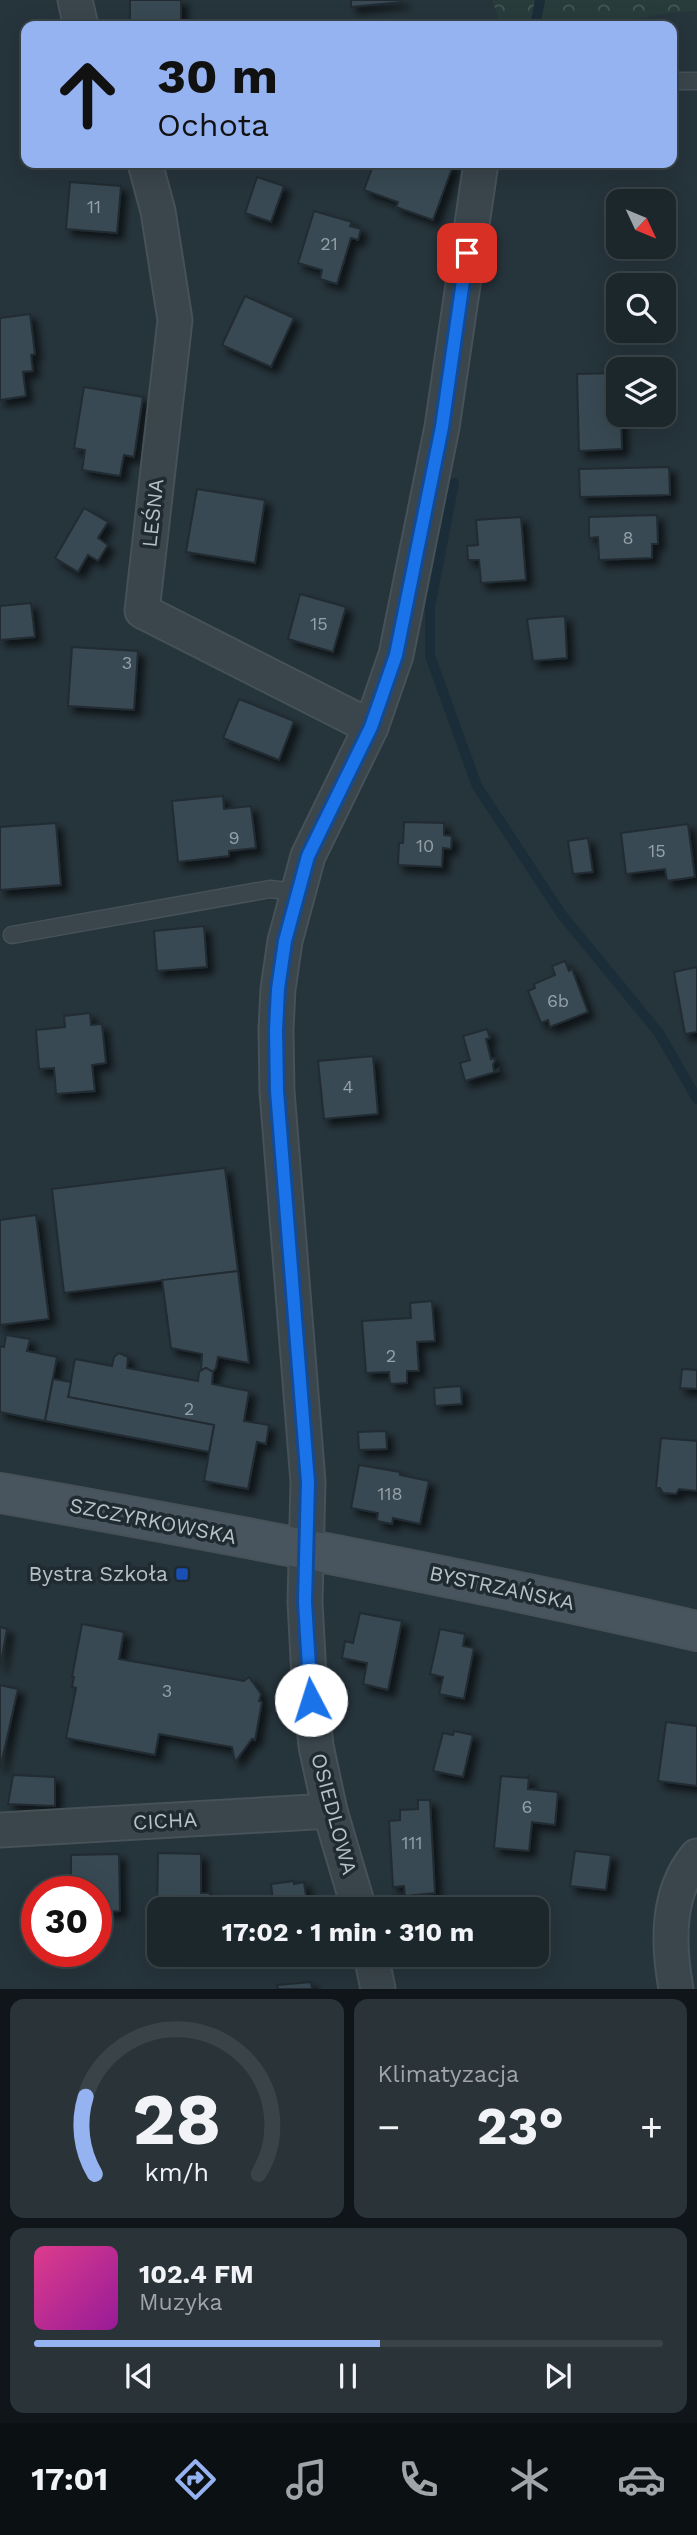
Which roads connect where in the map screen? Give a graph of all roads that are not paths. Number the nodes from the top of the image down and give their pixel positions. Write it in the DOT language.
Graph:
graph roads {
  1 [pos="75,0"];
  2 [pos="80,21"];
  3 [pos="677,81"];
  4 [pos="697,81"];
  5 [pos="146,168"];
  6 [pos="480,168"];
  7 [pos="371,727"];
  8 [pos="297,892"];
  9 [pos="12,935"];
  10 [pos="0,1493"];
  11 [pos="306,1550"];
  12 [pos="697,1631"];
  13 [pos="330,1811"];
  14 [pos="0,1830"];
  15 [pos="697,1856"];
  16 [pos="355,1897"];
  17 [pos="373,1967"];
  18 [pos="378,1989"];
  19 [pos="676,1989"];
  1 -- 2 [label="street"];
  3 -- 4 [label="lane"];
  5 -- 7 [label="street, LEŚNA"];
  6 -- 7 [label="street, OSIEDLOWA"];
  7 -- 8 [label="street, OSIEDLOWA"];
  8 -- 9 [label="lane"];
  8 -- 11 [label="street, OSIEDLOWA"];
  10 -- 11 [label="main road, SZCZYRKOWSKA"];
  11 -- 12 [label="main road, BYSTRZAŃSKA"];
  11 -- 13 [label="street, OSIEDLOWA"];
  13 -- 14 [label="street, CICHA"];
  13 -- 16 [label="street, OSIEDLOWA"];
  15 -- 19 [label="street"];
  17 -- 18 [label="street"];
}
